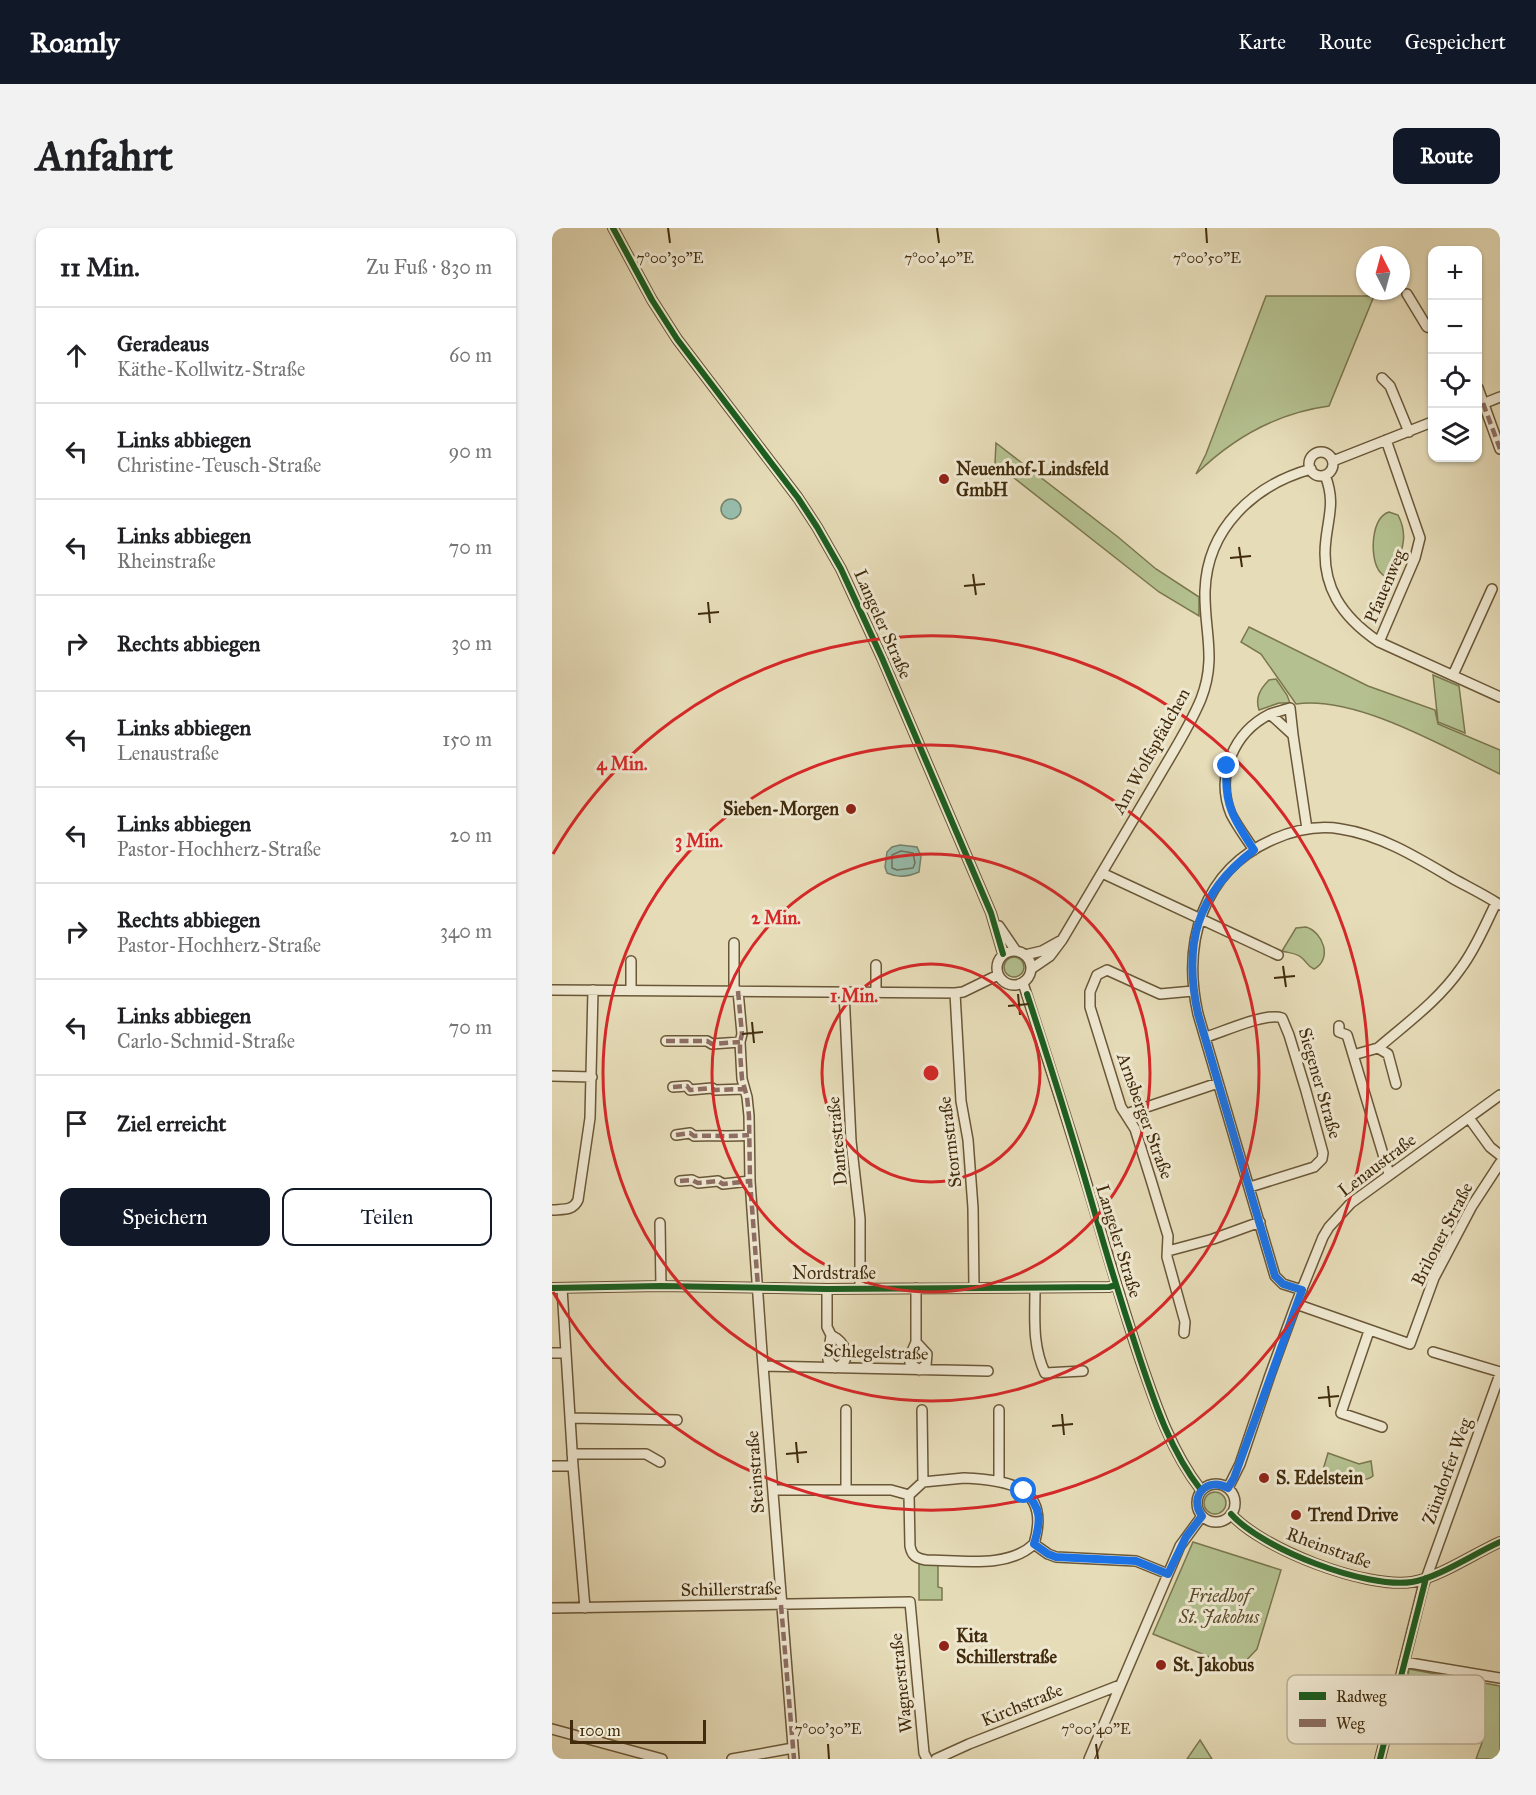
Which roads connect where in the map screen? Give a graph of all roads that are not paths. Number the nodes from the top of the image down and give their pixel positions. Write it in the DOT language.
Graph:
graph roads {
  1 [pos="613,228"];
  2 [pos="1410,299"];
  3 [pos="1428,327"];
  4 [pos="1382,378"];
  5 [pos="1500,397"];
  6 [pos="1482,403"];
  7 [pos="1482,408"];
  8 [pos="1428,424"];
  9 [pos="1409,432"];
  10 [pos="1386,440"];
  11 [pos="1500,449"];
  12 [pos="1333,461"];
  13 [pos="1311,469"];
  14 [pos="1325,475"];
  15 [pos="1492,589"];
  16 [pos="1379,642"];
  17 [pos="1453,675"];
  18 [pos="1500,697"];
  19 [pos="1270,714"];
  20 [pos="1293,735"];
  21 [pos="1307,829"];
  22 [pos="1254,850"];
  23 [pos="1102,873"];
  24 [pos="1498,904"];
  25 [pos="991,913"];
  26 [pos="1200,918"];
  27 [pos="1062,940"];
  28 [pos="734,943"];
  29 [pos="1021,953"];
  30 [pos="1002,954"];
  31 [pos="1278,955"];
  32 [pos="630,961"];
  33 [pos="876,965"];
  34 [pos="1031,969"];
  35 [pos="998,975"];
  36 [pos="1023,982"];
  37 [pos="552,990"];
  38 [pos="593,990"];
  39 [pos="631,990"];
  40 [pos="736,991"];
  41 [pos="844,991"];
  42 [pos="1193,991"];
  43 [pos="876,992"];
  44 [pos="955,993"];
  45 [pos="1339,1026"];
  46 [pos="1206,1037"];
  47 [pos="666,1041"];
  48 [pos="740,1042"];
  49 [pos="1378,1048"];
  50 [pos="1353,1055"];
  51 [pos="552,1076"];
  52 [pos="592,1077"];
  53 [pos="1218,1083"];
  54 [pos="1396,1084"];
  55 [pos="673,1088"];
  56 [pos="744,1089"];
  57 [pos="1500,1095"];
  58 [pos="1126,1114"];
  59 [pos="1469,1118"];
  60 [pos="676,1134"];
  61 [pos="749,1135"];
  62 [pos="1500,1155"];
  63 [pos="1500,1163"];
  64 [pos="1389,1174"];
  65 [pos="680,1181"];
  66 [pos="750,1181"];
  67 [pos="1250,1187"];
  68 [pos="552,1209"];
  69 [pos="1260,1222"];
  70 [pos="660,1223"];
  71 [pos="1168,1251"];
  72 [pos="1116,1285"];
  73 [pos="661,1286"];
  74 [pos="758,1287"];
  75 [pos="557,1288"];
  76 [pos="860,1288"];
  77 [pos="916,1288"];
  78 [pos="974,1288"];
  79 [pos="1035,1288"];
  80 [pos="827,1289"];
  81 [pos="1302,1290"];
  82 [pos="1296,1304"];
  83 [pos="1369,1331"];
  84 [pos="1184,1333"];
  85 [pos="831,1335"];
  86 [pos="916,1342"];
  87 [pos="1433,1352"];
  88 [pos="552,1353"];
  89 [pos="566,1353"];
  90 [pos="763,1366"];
  91 [pos="835,1368"];
  92 [pos="919,1370"];
  93 [pos="988,1371"];
  94 [pos="1083,1371"];
  95 [pos="1500,1373"];
  96 [pos="846,1410"];
  97 [pos="922,1410"];
  98 [pos="999,1410"];
  99 [pos="570,1418"];
  100 [pos="677,1420"];
  101 [pos="1382,1427"];
  102 [pos="572,1454"];
  103 [pos="660,1462"];
  104 [pos="552,1466"];
  105 [pos="573,1466"];
  106 [pos="999,1481"];
  107 [pos="923,1482"];
  108 [pos="1228,1488"];
  109 [pos="773,1490"];
  110 [pos="846,1490"];
  111 [pos="1201,1490"];
  112 [pos="909,1495"];
  113 [pos="1231,1514"];
  114 [pos="1202,1516"];
  115 [pos="1500,1542"];
  116 [pos="1034,1544"];
  117 [pos="1168,1574"];
  118 [pos="1426,1578"];
  119 [pos="910,1602"];
  120 [pos="781,1605"];
  121 [pos="552,1608"];
  122 [pos="585,1608"];
  123 [pos="1404,1662"];
  124 [pos="1401,1675"];
  125 [pos="1482,1675"];
  126 [pos="1485,1676"];
  127 [pos="1500,1678"];
  128 [pos="1120,1684"];
  129 [pos="552,1729"];
  130 [pos="1384,1744"];
  131 [pos="793,1748"];
  132 [pos="662,1759"];
  133 [pos="732,1759"];
  134 [pos="794,1759"];
  135 [pos="927,1759"];
  136 [pos="936,1759"];
  137 [pos="1089,1759"];
  138 [pos="1380,1759"];
  1 -- 25 [label="street, Langeler Straße"];
  2 -- 3 [label="street"];
  4 -- 9 [label="street"];
  5 -- 6 [label="street"];
  7 -- 11 [label="street"];
  8 -- 9 [label="street"];
  9 -- 10 [label="street"];
  10 -- 12 [label="street"];
  10 -- 16 [label="street, Pfauenweg"];
  12 -- 13 [label="street"];
  12 -- 14 [label="street"];
  13 -- 14 [label="street"];
  13 -- 23 [label="street, Am Wolfspfädchen"];
  14 -- 16 [label="street"];
  15 -- 17 [label="street"];
  16 -- 17 [label="street"];
  17 -- 18 [label="street"];
  19 -- 20 [label="street"];
  19 -- 20 [label="street"];
  19 -- 22 [label="street"];
  20 -- 21 [label="street"];
  21 -- 22 [label="street"];
  21 -- 24 [label="street"];
  22 -- 26 [label="street"];
  23 -- 26 [label="street"];
  23 -- 27 [label="street, Am Wolfspfädchen"];
  24 -- 49 [label="street"];
  25 -- 29 [label="street, Langeler Straße"];
  25 -- 30 [label="street, Langeler Straße"];
  26 -- 31 [label="street"];
  26 -- 42 [label="street"];
  27 -- 29 [label="street"];
  27 -- 34 [label="street, Am Wolfspfädchen"];
  28 -- 40 [label="street, Steinstraße"];
  29 -- 30 [label="street"];
  29 -- 34 [label="street"];
  30 -- 35 [label="street"];
  32 -- 39 [label="street"];
  33 -- 43 [label="street"];
  34 -- 36 [label="street"];
  35 -- 36 [label="street"];
  35 -- 44 [label="street"];
  36 -- 72 [label="street, Langeler Straße"];
  37 -- 38 [label="street"];
  38 -- 39 [label="street"];
  38 -- 52 [label="street"];
  39 -- 40 [label="street"];
  40 -- 41 [label="street"];
  40 -- 48 [label="street, Steinstraße"];
  41 -- 43 [label="street"];
  41 -- 76 [label="street, Dantestraße"];
  42 -- 46 [label="street"];
  42 -- 58 [label="street, Arnsberger Straße"];
  43 -- 44 [label="street"];
  44 -- 78 [label="street, Stormstraße"];
  45 -- 50 [label="street"];
  46 -- 53 [label="street"];
  46 -- 67 [label="street, Siegener Straße"];
  47 -- 48 [label="street"];
  48 -- 56 [label="street, Steinstraße"];
  49 -- 50 [label="street"];
  49 -- 54 [label="street"];
  50 -- 64 [label="street"];
  51 -- 52 [label="street"];
  52 -- 68 [label="street"];
  53 -- 58 [label="street"];
  53 -- 67 [label="street"];
  55 -- 56 [label="street"];
  56 -- 61 [label="street, Steinstraße"];
  57 -- 59 [label="street, Lenaustraße"];
  58 -- 71 [label="street, Arnsberger Straße"];
  59 -- 62 [label="street"];
  59 -- 64 [label="street, Lenaustraße"];
  60 -- 61 [label="street"];
  61 -- 66 [label="street, Steinstraße"];
  63 -- 83 [label="street, Briloner Straße"];
  64 -- 81 [label="street, Lenaustraße"];
  65 -- 66 [label="street"];
  66 -- 74 [label="street, Steinstraße"];
  67 -- 69 [label="street"];
  69 -- 71 [label="street"];
  69 -- 81 [label="street"];
  70 -- 73 [label="street"];
  71 -- 84 [label="street, Arnsberger Straße"];
  72 -- 79 [label="street, Nordstraße"];
  72 -- 111 [label="street, Langeler Straße"];
  73 -- 74 [label="street, Nordstraße"];
  73 -- 75 [label="street, Nordstraße"];
  74 -- 80 [label="street, Nordstraße"];
  74 -- 90 [label="street, Steinstraße"];
  75 -- 89 [label="street"];
  76 -- 77 [label="street, Nordstraße"];
  76 -- 80 [label="street, Nordstraße"];
  77 -- 78 [label="street, Nordstraße"];
  77 -- 86 [label="street"];
  78 -- 79 [label="street, Nordstraße"];
  79 -- 94 [label="street"];
  80 -- 85 [label="street"];
  81 -- 82 [label="street, Lenaustraße"];
  82 -- 83 [label="street, Briloner Straße"];
  82 -- 108 [label="street, Lenaustraße"];
  83 -- 101 [label="street"];
  85 -- 91 [label="street"];
  85 -- 91 [label="street"];
  86 -- 92 [label="street"];
  86 -- 92 [label="street"];
  87 -- 95 [label="street, Zündorfer Weg"];
  88 -- 89 [label="street"];
  89 -- 99 [label="street"];
  90 -- 91 [label="street, Schlegelstraße"];
  90 -- 109 [label="street, Steinstraße"];
  91 -- 92 [label="street, Schlegelstraße"];
  92 -- 93 [label="street, Schlegelstraße"];
  95 -- 118 [label="street, Zündorfer Weg"];
  96 -- 110 [label="street"];
  97 -- 107 [label="street"];
  98 -- 106 [label="street"];
  99 -- 100 [label="street"];
  99 -- 102 [label="street"];
  102 -- 103 [label="street"];
  102 -- 105 [label="street"];
  104 -- 105 [label="street"];
  105 -- 122 [label="street"];
  106 -- 107 [label="street"];
  106 -- 116 [label="street"];
  107 -- 112 [label="street"];
  108 -- 111 [label="street"];
  108 -- 113 [label="street"];
  109 -- 110 [label="street"];
  109 -- 120 [label="street, Steinstraße"];
  110 -- 112 [label="street"];
  111 -- 114 [label="street"];
  112 -- 116 [label="street"];
  113 -- 114 [label="street"];
  113 -- 118 [label="street, Rheinstraße"];
  114 -- 117 [label="street"];
  115 -- 118 [label="street, Rheinstraße"];
  116 -- 117 [label="street"];
  117 -- 128 [label="street"];
  118 -- 123 [label="street, Zündorfer Weg"];
  119 -- 120 [label="street, Schillerstraße"];
  119 -- 135 [label="street, Wagnerstraße"];
  120 -- 122 [label="street, Schillerstraße"];
  120 -- 131 [label="street, Steinstraße"];
  121 -- 122 [label="street, Schillerstraße"];
  123 -- 124 [label="street, Zündorfer Weg"];
  123 -- 125 [label="street"];
  126 -- 127 [label="street"];
  128 -- 136 [label="street, Kirchstraße"];
  128 -- 137 [label="street"];
  129 -- 132 [label="street"];
  130 -- 138 [label="street, Zündorfer Weg"];
  131 -- 133 [label="street"];
  131 -- 134 [label="street, Steinstraße"];
}
